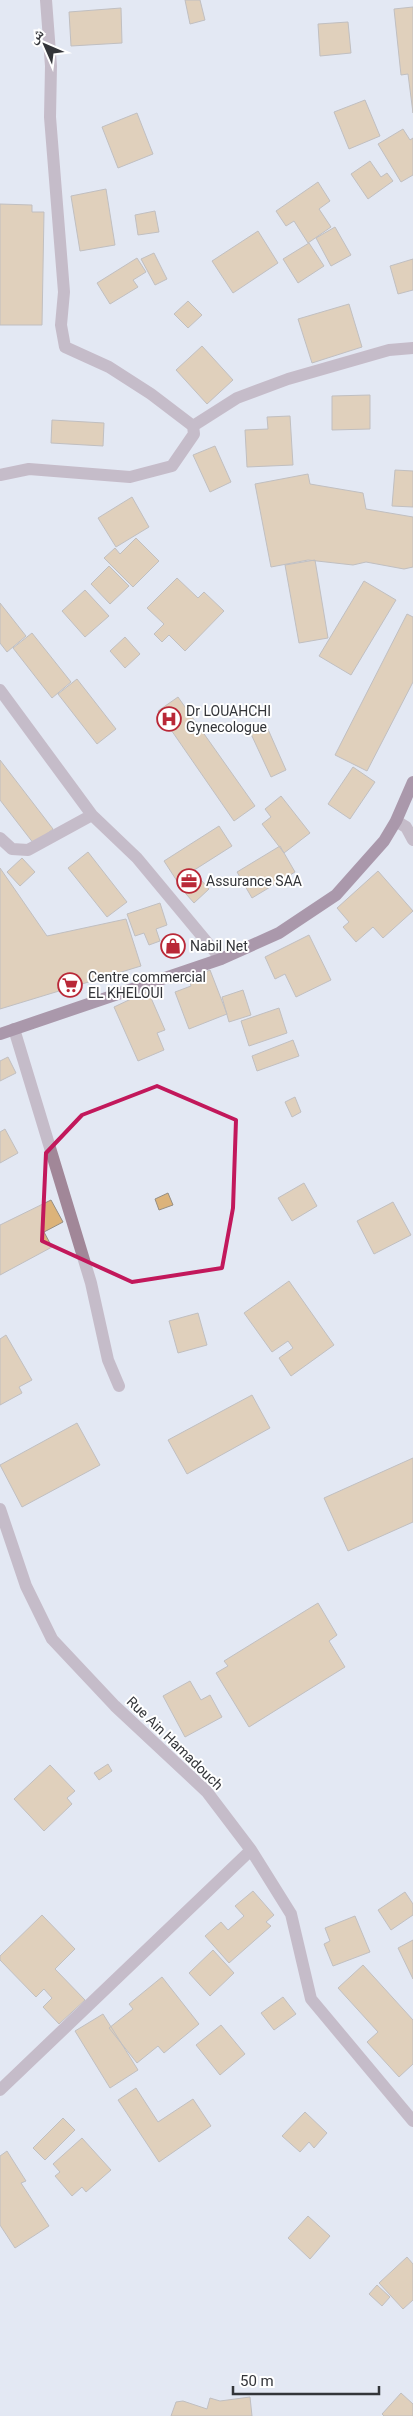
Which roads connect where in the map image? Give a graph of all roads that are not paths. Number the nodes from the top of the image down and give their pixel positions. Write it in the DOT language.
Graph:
graph roads {
  1 [pos="46,0"];
  2 [pos="413,348"];
  3 [pos="193,426"];
  4 [pos="0,475"];
  5 [pos="0,690"];
  6 [pos="413,782"];
  7 [pos="92,816"];
  8 [pos="396,821"];
  9 [pos="0,838"];
  10 [pos="413,840"];
  11 [pos="221,959"];
  12 [pos="14,1029"];
  13 [pos="0,1034"];
  14 [pos="119,1386"];
  15 [pos="0,1509"];
  16 [pos="251,1850"];
  17 [pos="0,2090"];
  18 [pos="413,2120"];
  1 -- 3 [label="street"];
  2 -- 3 [label="street"];
  3 -- 4 [label="street"];
  5 -- 7 [label="street"];
  6 -- 8 [label="main road"];
  7 -- 9 [label="street"];
  7 -- 11 [label="street"];
  8 -- 10 [label="street"];
  8 -- 11 [label="main road"];
  11 -- 12 [label="main road"];
  12 -- 13 [label="main road"];
  12 -- 14 [label="street"];
  15 -- 16 [label="street, Rue Ain Hamadouch"];
  16 -- 17 [label="street"];
  16 -- 18 [label="street, Rue Ain Hamadouch"];
}
